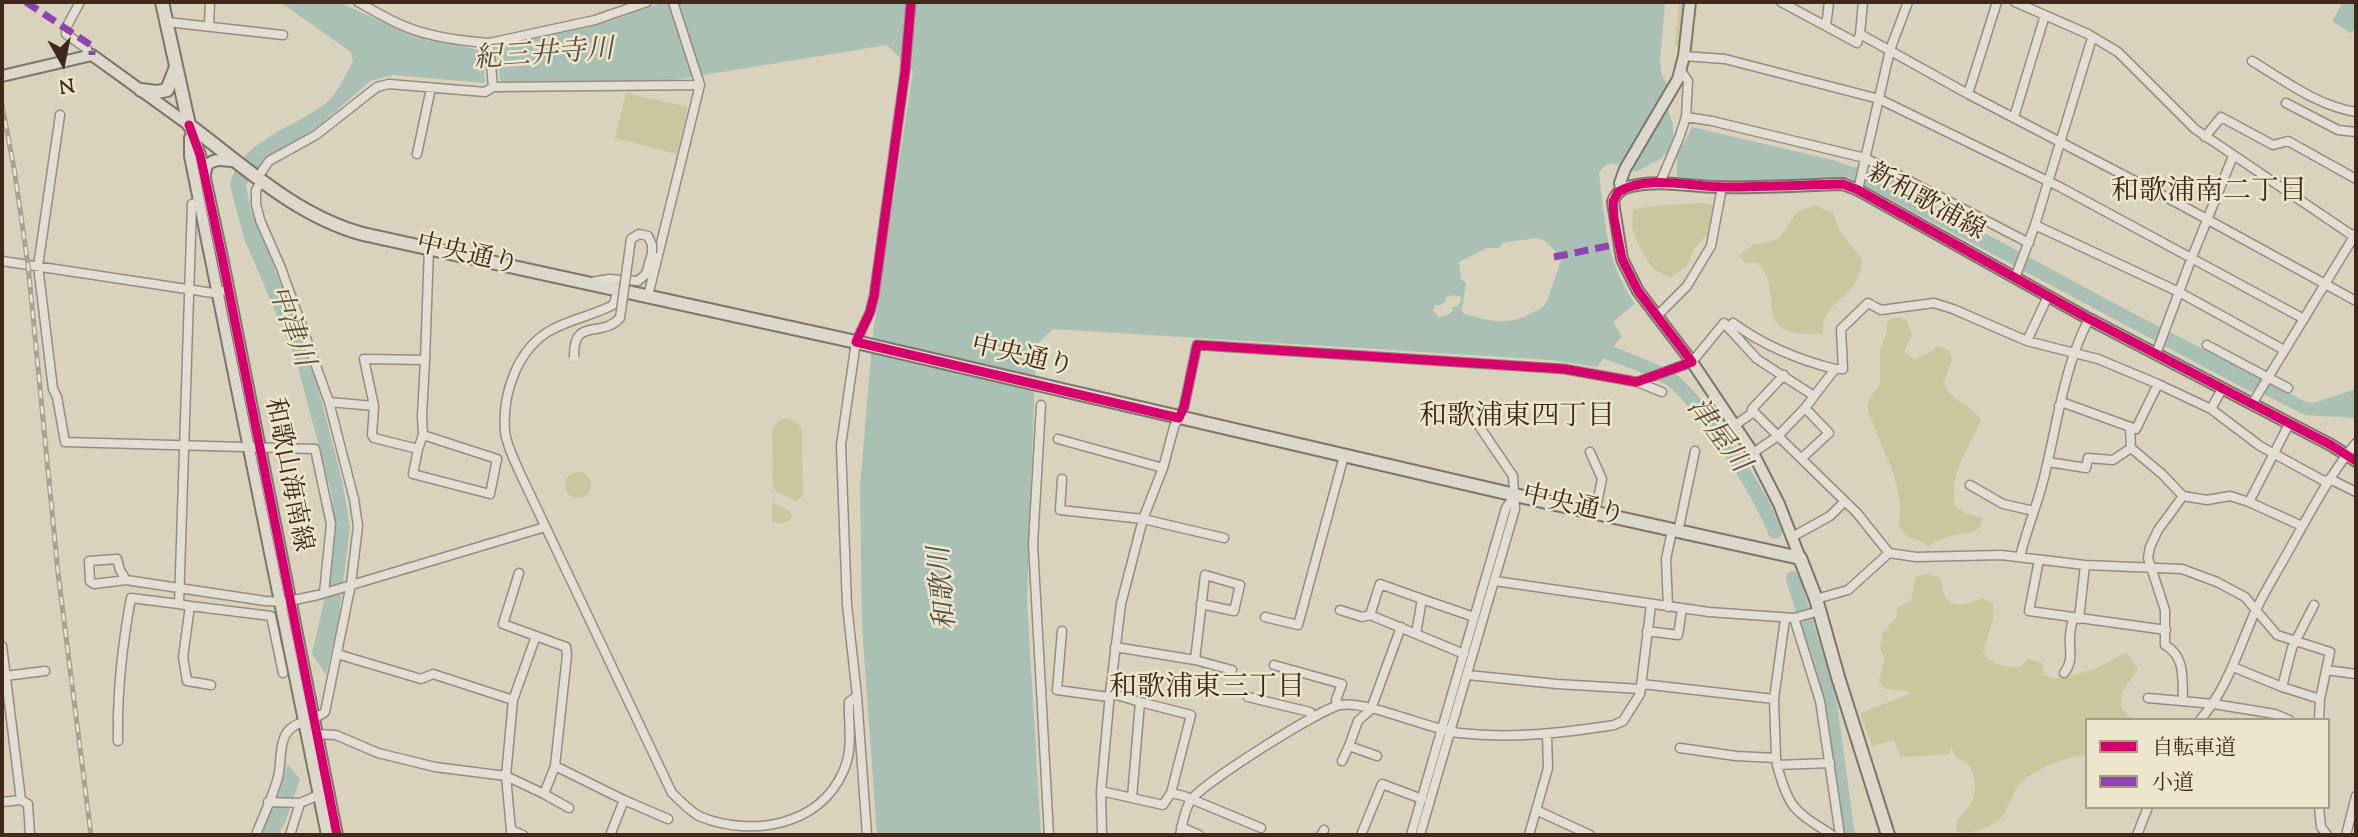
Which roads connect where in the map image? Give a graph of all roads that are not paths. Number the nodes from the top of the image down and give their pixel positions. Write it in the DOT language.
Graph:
graph roads {
  1 [pos="80,2"];
  2 [pos="162,2"];
  3 [pos="210,2"];
  4 [pos="358,2"];
  5 [pos="647,2"];
  6 [pos="673,2"];
  7 [pos="911,2"];
  8 [pos="1690,2"];
  9 [pos="1781,2"];
  10 [pos="1801,2"];
  11 [pos="1829,2"];
  12 [pos="1863,2"];
  13 [pos="1908,2"];
  14 [pos="1997,2"];
  15 [pos="2015,2"];
  16 [pos="1800,12"];
  17 [pos="2045,15"];
  18 [pos="167,22"];
  19 [pos="209,26"];
  20 [pos="1826,26"];
  21 [pos="1860,34"];
  22 [pos="284,35"];
  23 [pos="2092,38"];
  24 [pos="489,45"];
  25 [pos="1890,50"];
  26 [pos="87,55"];
  27 [pos="1684,56"];
  28 [pos="2252,61"];
  29 [pos="177,64"];
  30 [pos="1681,71"];
  31 [pos="2,76"];
  32 [pos="700,82"];
  33 [pos="493,85"];
  34 [pos="431,88"];
  35 [pos="141,90"];
  36 [pos="1968,94"];
  37 [pos="1879,99"];
  38 [pos="2286,103"];
  39 [pos="2356,112"];
  40 [pos="60,115"];
  41 [pos="1686,117"];
  42 [pos="2014,117"];
  43 [pos="189,125"];
  44 [pos="2356,132"];
  45 [pos="2205,137"];
  46 [pos="2062,141"];
  47 [pos="417,154"];
  48 [pos="2232,156"];
  49 [pos="238,161"];
  50 [pos="1864,161"];
  51 [pos="259,177"];
  52 [pos="2356,179"];
  53 [pos="206,182"];
  54 [pos="2048,182"];
  55 [pos="1660,183"];
  56 [pos="1723,187"];
  57 [pos="1859,187"];
  58 [pos="1621,190"];
  59 [pos="200,202"];
  60 [pos="2207,220"];
  61 [pos="2035,225"];
  62 [pos="2355,236"];
  63 [pos="2029,243"];
  64 [pos="429,248"];
  65 [pos="2192,257"];
  66 [pos="2,261"];
  67 [pos="38,266"];
  68 [pos="2017,274"];
  69 [pos="584,283"];
  70 [pos="2325,284"];
  71 [pos="189,289"];
  72 [pos="224,291"];
  73 [pos="618,291"];
  74 [pos="2179,292"];
  75 [pos="648,296"];
  76 [pos="2048,296"];
  77 [pos="2356,301"];
  78 [pos="1657,316"];
  79 [pos="2089,319"];
  80 [pos="2304,319"];
  81 [pos="1729,327"];
  82 [pos="2027,341"];
  83 [pos="1763,342"];
  84 [pos="861,343"];
  85 [pos="2207,345"];
  86 [pos="2284,350"];
  87 [pos="2157,351"];
  88 [pos="2076,353"];
  89 [pos="1753,355"];
  90 [pos="574,357"];
  91 [pos="425,360"];
  92 [pos="1692,362"];
  93 [pos="1835,369"];
  94 [pos="1784,375"];
  95 [pos="2266,379"];
  96 [pos="1640,380"];
  97 [pos="2158,384"];
  98 [pos="2288,388"];
  99 [pos="2222,389"];
  100 [pos="1662,392"];
  101 [pos="1814,396"];
  102 [pos="2253,401"];
  103 [pos="329,402"];
  104 [pos="1041,405"];
  105 [pos="374,406"];
  106 [pos="2060,406"];
  107 [pos="1805,408"];
  108 [pos="2211,409"];
  109 [pos="1477,412"];
  110 [pos="1751,414"];
  111 [pos="1179,418"];
  112 [pos="2289,424"];
  113 [pos="1735,425"];
  114 [pos="2130,427"];
  115 [pos="423,435"];
  116 [pos="1778,436"];
  117 [pos="1058,439"];
  118 [pos="2356,443"];
  119 [pos="184,444"];
  120 [pos="255,447"];
  121 [pos="2131,448"];
  122 [pos="418,449"];
  123 [pos="1695,451"];
  124 [pos="1590,452"];
  125 [pos="1753,453"];
  126 [pos="2274,454"];
  127 [pos="2345,455"];
  128 [pos="1344,456"];
  129 [pos="1802,458"];
  130 [pos="2356,461"];
  131 [pos="2048,462"];
  132 [pos="1163,468"];
  133 [pos="1062,479"];
  134 [pos="2330,479"];
  135 [pos="1970,485"];
  136 [pos="2356,492"];
  137 [pos="1515,495"];
  138 [pos="2183,496"];
  139 [pos="1844,502"];
  140 [pos="2249,502"];
  141 [pos="2034,511"];
  142 [pos="1595,513"];
  143 [pos="1143,519"];
  144 [pos="2302,526"];
  145 [pos="545,527"];
  146 [pos="1675,531"];
  147 [pos="1792,537"];
  148 [pos="1224,538"];
  149 [pos="1889,553"];
  150 [pos="2020,557"];
  151 [pos="1800,558"];
  152 [pos="2039,560"];
  153 [pos="2085,565"];
  154 [pos="2150,569"];
  155 [pos="519,573"];
  156 [pos="126,580"];
  157 [pos="1495,581"];
  158 [pos="348,586"];
  159 [pos="181,589"];
  160 [pos="321,594"];
  161 [pos="1422,599"];
  162 [pos="285,601"];
  163 [pos="179,604"];
  164 [pos="1201,604"];
  165 [pos="1651,604"];
  166 [pos="2314,605"];
  167 [pos="190,606"];
  168 [pos="1668,607"];
  169 [pos="1815,608"];
  170 [pos="1682,609"];
  171 [pos="1340,610"];
  172 [pos="2255,611"];
  173 [pos="1370,615"];
  174 [pos="1265,617"];
  175 [pos="1474,617"];
  176 [pos="1793,618"];
  177 [pos="2076,618"];
  178 [pos="1401,627"];
  179 [pos="2166,630"];
  180 [pos="1062,631"];
  181 [pos="1647,631"];
  182 [pos="1416,634"];
  183 [pos="536,636"];
  184 [pos="2295,642"];
  185 [pos="2,646"];
  186 [pos="1115,647"];
  187 [pos="337,654"];
  188 [pos="1464,654"];
  189 [pos="1195,660"];
  190 [pos="1275,665"];
  191 [pos="2233,667"];
  192 [pos="1232,670"];
  193 [pos="2326,670"];
  194 [pos="45,671"];
  195 [pos="284,673"];
  196 [pos="2064,673"];
  197 [pos="2356,674"];
  198 [pos="1468,675"];
  199 [pos="5,676"];
  200 [pos="211,685"];
  201 [pos="1641,687"];
  202 [pos="2282,687"];
  203 [pos="1109,695"];
  204 [pos="857,696"];
  205 [pos="1248,697"];
  206 [pos="2148,698"];
  207 [pos="1773,699"];
  208 [pos="2320,699"];
  209 [pos="513,700"];
  210 [pos="2183,701"];
  211 [pos="1140,702"];
  212 [pos="2214,704"];
  213 [pos="1339,705"];
  214 [pos="1371,709"];
  215 [pos="1314,717"];
  216 [pos="2202,718"];
  217 [pos="2283,718"];
  218 [pos="2319,718"];
  219 [pos="309,721"];
  220 [pos="1446,731"];
  221 [pos="312,734"];
  222 [pos="1547,735"];
  223 [pos="118,741"];
  224 [pos="1349,746"];
  225 [pos="1680,748"];
  226 [pos="1377,756"];
  227 [pos="1342,761"];
  228 [pos="1777,761"];
  229 [pos="1830,763"];
  230 [pos="555,766"];
  231 [pos="506,776"];
  232 [pos="1101,791"];
  233 [pos="324,793"];
  234 [pos="1171,793"];
  235 [pos="544,794"];
  236 [pos="1132,798"];
  237 [pos="1422,799"];
  238 [pos="21,800"];
  239 [pos="624,800"];
  240 [pos="1191,800"];
  241 [pos="2356,801"];
  242 [pos="2,802"];
  243 [pos="270,802"];
  244 [pos="296,803"];
  245 [pos="569,807"];
  246 [pos="2147,809"];
  247 [pos="2319,809"];
  248 [pos="1536,810"];
  249 [pos="668,819"];
  250 [pos="1261,828"];
  251 [pos="1181,831"];
  252 [pos="511,833"];
  253 [pos="611,833"];
  254 [pos="30,835"];
  255 [pos="256,835"];
  256 [pos="290,835"];
  257 [pos="327,835"];
  258 [pos="337,835"];
  259 [pos="523,835"];
  260 [pos="867,835"];
  261 [pos="1049,835"];
  262 [pos="1102,835"];
  263 [pos="1199,835"];
  264 [pos="1361,835"];
  265 [pos="1411,835"];
  266 [pos="1420,835"];
  267 [pos="1529,835"];
  268 [pos="1590,835"];
  269 [pos="1832,835"];
  270 [pos="1840,835"];
  271 [pos="1888,835"];
  272 [pos="2137,835"];
  273 [pos="2327,835"];
  274 [pos="2346,835"];
  1 -- 26 [label="street"];
  2 -- 18 [label="highway"];
  3 -- 19 [label="street"];
  4 -- 24 [label="street"];
  5 -- 24 [label="street"];
  6 -- 32 [label="street"];
  7 -- 84 [label="street"];
  8 -- 27 [label="main road"];
  9 -- 16 [label="street"];
  10 -- 16 [label="street"];
  11 -- 20 [label="street"];
  12 -- 21 [label="street"];
  13 -- 25 [label="street"];
  14 -- 36 [label="street"];
  15 -- 17 [label="street"];
  16 -- 20 [label="street"];
  17 -- 23 [label="street"];
  17 -- 42 [label="street"];
  18 -- 19 [label="street"];
  18 -- 29 [label="highway"];
  19 -- 22 [label="street"];
  20 -- 21 [label="street"];
  21 -- 25 [label="street"];
  23 -- 45 [label="street"];
  23 -- 46 [label="street"];
  24 -- 33 [label="street"];
  25 -- 36 [label="street"];
  25 -- 37 [label="street"];
  26 -- 31 [label="main road"];
  26 -- 35 [label="main road"];
  27 -- 30 [label="main road"];
  27 -- 37 [label="street"];
  28 -- 39 [label="street"];
  29 -- 35 [label="highway"];
  29 -- 43 [label="highway"];
  30 -- 41 [label="street"];
  30 -- 58 [label="main road"];
  32 -- 33 [label="street"];
  32 -- 75 [label="street"];
  33 -- 34 [label="street"];
  34 -- 47 [label="street"];
  34 -- 51 [label="street"];
  35 -- 43 [label="main road"];
  36 -- 42 [label="street"];
  37 -- 50 [label="street"];
  37 -- 54 [label="street"];
  38 -- 44 [label="street"];
  40 -- 67 [label="street"];
  41 -- 50 [label="street"];
  41 -- 55 [label="street"];
  42 -- 46 [label="street"];
  43 -- 49 [label="highway, 中央通り"];
  43 -- 53 [label="main road, 和歌山海南線"];
  43 -- 59 [label="main road, 和歌山海南線"];
  45 -- 48 [label="street"];
  45 -- 52 [label="street"];
  46 -- 54 [label="street"];
  46 -- 60 [label="street"];
  48 -- 60 [label="street"];
  48 -- 62 [label="street"];
  49 -- 51 [label="highway, 中央通り"];
  49 -- 53 [label="main road"];
  50 -- 57 [label="street"];
  50 -- 63 [label="street"];
  51 -- 64 [label="highway, 中央通り"];
  51 -- 103 [label="street"];
  53 -- 72 [label="main road, 和歌山海南線"];
  54 -- 61 [label="street"];
  54 -- 65 [label="street"];
  55 -- 56 [label="main road, 新和歌浦線"];
  55 -- 58 [label="main road, 新和歌浦線"];
  56 -- 57 [label="main road, 新和歌浦線"];
  56 -- 78 [label="street"];
  57 -- 68 [label="main road, 新和歌浦線"];
  58 -- 78 [label="main road"];
  59 -- 71 [label="street"];
  59 -- 72 [label="main road, 和歌山海南線"];
  60 -- 65 [label="street"];
  60 -- 70 [label="street"];
  61 -- 63 [label="street"];
  61 -- 74 [label="street"];
  62 -- 70 [label="street"];
  63 -- 68 [label="street"];
  64 -- 69 [label="highway, 中央通り"];
  64 -- 91 [label="street"];
  65 -- 74 [label="street"];
  65 -- 80 [label="street"];
  66 -- 67 [label="street"];
  67 -- 71 [label="street"];
  67 -- 119 [label="street"];
  68 -- 76 [label="main road, 新和歌浦線"];
  69 -- 73 [label="highway, 中央通り"];
  69 -- 90 [label="street, bridge"];
  70 -- 77 [label="street"];
  70 -- 80 [label="street"];
  71 -- 72 [label="street"];
  71 -- 119 [label="street"];
  72 -- 120 [label="main road, 和歌山海南線"];
  73 -- 75 [label="highway, 中央通り"];
  73 -- 145 [label="street"];
  74 -- 86 [label="street"];
  74 -- 87 [label="street"];
  75 -- 84 [label="highway, 中央通り"];
  76 -- 79 [label="main road, 新和歌浦線"];
  76 -- 82 [label="street"];
  78 -- 92 [label="main road"];
  79 -- 87 [label="main road, 新和歌浦線"];
  79 -- 88 [label="street"];
  80 -- 86 [label="street"];
  81 -- 83 [label="street"];
  81 -- 89 [label="street"];
  81 -- 92 [label="street"];
  82 -- 88 [label="street"];
  82 -- 93 [label="street"];
  83 -- 89 [label="street"];
  83 -- 93 [label="street"];
  84 -- 111 [label="highway, 中央通り"];
  84 -- 204 [label="street"];
  85 -- 95 [label="street"];
  86 -- 95 [label="street"];
  87 -- 99 [label="main road, 新和歌浦線"];
  88 -- 97 [label="street"];
  88 -- 106 [label="street"];
  89 -- 94 [label="street"];
  91 -- 105 [label="street"];
  91 -- 115 [label="street"];
  92 -- 96 [label="street"];
  92 -- 113 [label="main road"];
  93 -- 101 [label="street"];
  94 -- 101 [label="street"];
  94 -- 110 [label="street"];
  95 -- 98 [label="street"];
  95 -- 102 [label="street"];
  96 -- 100 [label="street"];
  96 -- 111 [label="street"];
  97 -- 108 [label="street"];
  97 -- 114 [label="street"];
  99 -- 102 [label="main road, 新和歌浦線"];
  99 -- 108 [label="street"];
  101 -- 107 [label="street"];
  102 -- 112 [label="main road, 新和歌浦線"];
  103 -- 105 [label="street"];
  103 -- 158 [label="street"];
  104 -- 261 [label="street"];
  105 -- 122 [label="street"];
  106 -- 114 [label="street"];
  106 -- 131 [label="street"];
  107 -- 116 [label="street"];
  107 -- 129 [label="street"];
  108 -- 126 [label="street"];
  109 -- 137 [label="street"];
  110 -- 113 [label="street"];
  110 -- 116 [label="street"];
  111 -- 128 [label="highway, 中央通り"];
  111 -- 132 [label="street"];
  112 -- 126 [label="street"];
  112 -- 127 [label="main road, 新和歌浦線"];
  113 -- 125 [label="main road"];
  114 -- 121 [label="street"];
  115 -- 122 [label="street"];
  115 -- 122 [label="street"];
  116 -- 125 [label="street"];
  116 -- 129 [label="street"];
  117 -- 132 [label="street"];
  118 -- 127 [label="street"];
  119 -- 120 [label="street"];
  119 -- 159 [label="street"];
  120 -- 160 [label="street"];
  120 -- 162 [label="main road, 和歌山海南線"];
  121 -- 131 [label="street"];
  121 -- 138 [label="street"];
  123 -- 146 [label="street"];
  124 -- 142 [label="street"];
  125 -- 147 [label="main road"];
  126 -- 134 [label="street"];
  126 -- 140 [label="street"];
  127 -- 130 [label="main road, 新和歌浦線"];
  127 -- 134 [label="street"];
  128 -- 137 [label="highway, 中央通り"];
  128 -- 174 [label="street"];
  129 -- 139 [label="street"];
  131 -- 141 [label="street"];
  132 -- 143 [label="street"];
  133 -- 143 [label="street"];
  134 -- 136 [label="street"];
  134 -- 144 [label="street"];
  135 -- 141 [label="street"];
  137 -- 142 [label="highway, 中央通り"];
  137 -- 157 [label="street"];
  137 -- 175 [label="street"];
  138 -- 140 [label="street"];
  138 -- 154 [label="street"];
  139 -- 147 [label="street"];
  139 -- 149 [label="street"];
  140 -- 144 [label="street"];
  141 -- 150 [label="street"];
  142 -- 146 [label="highway, 中央通り"];
  143 -- 148 [label="street"];
  143 -- 186 [label="street"];
  144 -- 172 [label="street"];
  145 -- 158 [label="street"];
  145 -- 204 [label="street"];
  146 -- 151 [label="highway, 中央通り"];
  146 -- 168 [label="street"];
  147 -- 151 [label="main road"];
  149 -- 150 [label="street"];
  149 -- 169 [label="street"];
  150 -- 152 [label="street"];
  151 -- 169 [label="highway"];
  152 -- 153 [label="street"];
  152 -- 177 [label="street"];
  153 -- 154 [label="street"];
  153 -- 177 [label="street"];
  154 -- 172 [label="street"];
  154 -- 179 [label="street"];
  155 -- 183 [label="street"];
  156 -- 156 [label="street"];
  156 -- 159 [label="street"];
  157 -- 165 [label="street"];
  157 -- 198 [label="street"];
  158 -- 160 [label="street"];
  158 -- 187 [label="street"];
  159 -- 162 [label="street"];
  159 -- 163 [label="street"];
  160 -- 162 [label="street"];
  161 -- 173 [label="street"];
  161 -- 175 [label="street"];
  161 -- 182 [label="street"];
  162 -- 219 [label="main road, 和歌山海南線"];
  163 -- 167 [label="street"];
  163 -- 223 [label="street"];
  164 -- 164 [label="street"];
  164 -- 189 [label="street"];
  165 -- 168 [label="street"];
  165 -- 181 [label="street"];
  166 -- 184 [label="street"];
  167 -- 195 [label="street"];
  167 -- 200 [label="street"];
  168 -- 170 [label="street"];
  169 -- 176 [label="street"];
  169 -- 271 [label="highway"];
  170 -- 176 [label="street"];
  170 -- 181 [label="street"];
  171 -- 173 [label="street"];
  172 -- 184 [label="street"];
  172 -- 191 [label="street"];
  173 -- 178 [label="street"];
  175 -- 188 [label="street"];
  176 -- 207 [label="street"];
  176 -- 229 [label="street"];
  177 -- 179 [label="street"];
  177 -- 196 [label="street"];
  178 -- 182 [label="street"];
  178 -- 214 [label="street"];
  179 -- 210 [label="street"];
  180 -- 203 [label="street"];
  181 -- 201 [label="street"];
  182 -- 188 [label="street"];
  183 -- 209 [label="street"];
  183 -- 230 [label="street"];
  184 -- 193 [label="street"];
  184 -- 202 [label="street"];
  185 -- 199 [label="street"];
  186 -- 189 [label="street"];
  186 -- 203 [label="street"];
  187 -- 209 [label="street"];
  187 -- 219 [label="street"];
  188 -- 220 [label="street"];
  189 -- 192 [label="street"];
  190 -- 213 [label="street"];
  191 -- 202 [label="street"];
  191 -- 212 [label="street"];
  193 -- 197 [label="street"];
  193 -- 208 [label="street"];
  194 -- 199 [label="street"];
  198 -- 201 [label="street"];
  198 -- 220 [label="street"];
  199 -- 238 [label="street"];
  201 -- 207 [label="street"];
  201 -- 222 [label="street"];
  202 -- 208 [label="street"];
  203 -- 211 [label="street"];
  203 -- 232 [label="street"];
  204 -- 260 [label="street"];
  205 -- 215 [label="street"];
  206 -- 210 [label="street"];
  207 -- 228 [label="street"];
  208 -- 218 [label="street"];
  209 -- 231 [label="street"];
  210 -- 212 [label="street"];
  211 -- 234 [label="street"];
  211 -- 236 [label="street"];
  212 -- 216 [label="street"];
  212 -- 217 [label="street"];
  213 -- 214 [label="street"];
  213 -- 215 [label="street"];
  214 -- 220 [label="street"];
  214 -- 224 [label="street"];
  215 -- 240 [label="street"];
  219 -- 221 [label="main road, 和歌山海南線"];
  219 -- 243 [label="street"];
  220 -- 222 [label="street"];
  220 -- 237 [label="street"];
  220 -- 266 [label="street"];
  221 -- 231 [label="street"];
  221 -- 233 [label="main road, 和歌山海南線"];
  222 -- 248 [label="street"];
  224 -- 226 [label="street"];
  224 -- 227 [label="street"];
  225 -- 228 [label="street"];
  228 -- 229 [label="street"];
  228 -- 269 [label="street"];
  229 -- 270 [label="street"];
  230 -- 235 [label="street"];
  230 -- 239 [label="street"];
  231 -- 235 [label="street"];
  231 -- 252 [label="street"];
  232 -- 236 [label="street"];
  232 -- 262 [label="street"];
  233 -- 244 [label="street"];
  233 -- 257 [label="main road, 和歌山海南線"];
  233 -- 258 [label="main road, 和歌山海南線"];
  234 -- 236 [label="street"];
  234 -- 240 [label="street"];
  235 -- 245 [label="street"];
  237 -- 264 [label="street"];
  237 -- 265 [label="street"];
  238 -- 242 [label="street"];
  238 -- 254 [label="street"];
  239 -- 249 [label="street"];
  239 -- 253 [label="street"];
  240 -- 250 [label="street"];
  240 -- 251 [label="street"];
  241 -- 274 [label="street"];
  243 -- 244 [label="street"];
  243 -- 255 [label="street"];
  244 -- 256 [label="street"];
  246 -- 272 [label="street"];
  247 -- 273 [label="street"];
  248 -- 267 [label="street"];
  248 -- 268 [label="street"];
  251 -- 263 [label="street"];
  252 -- 259 [label="street"];
}
